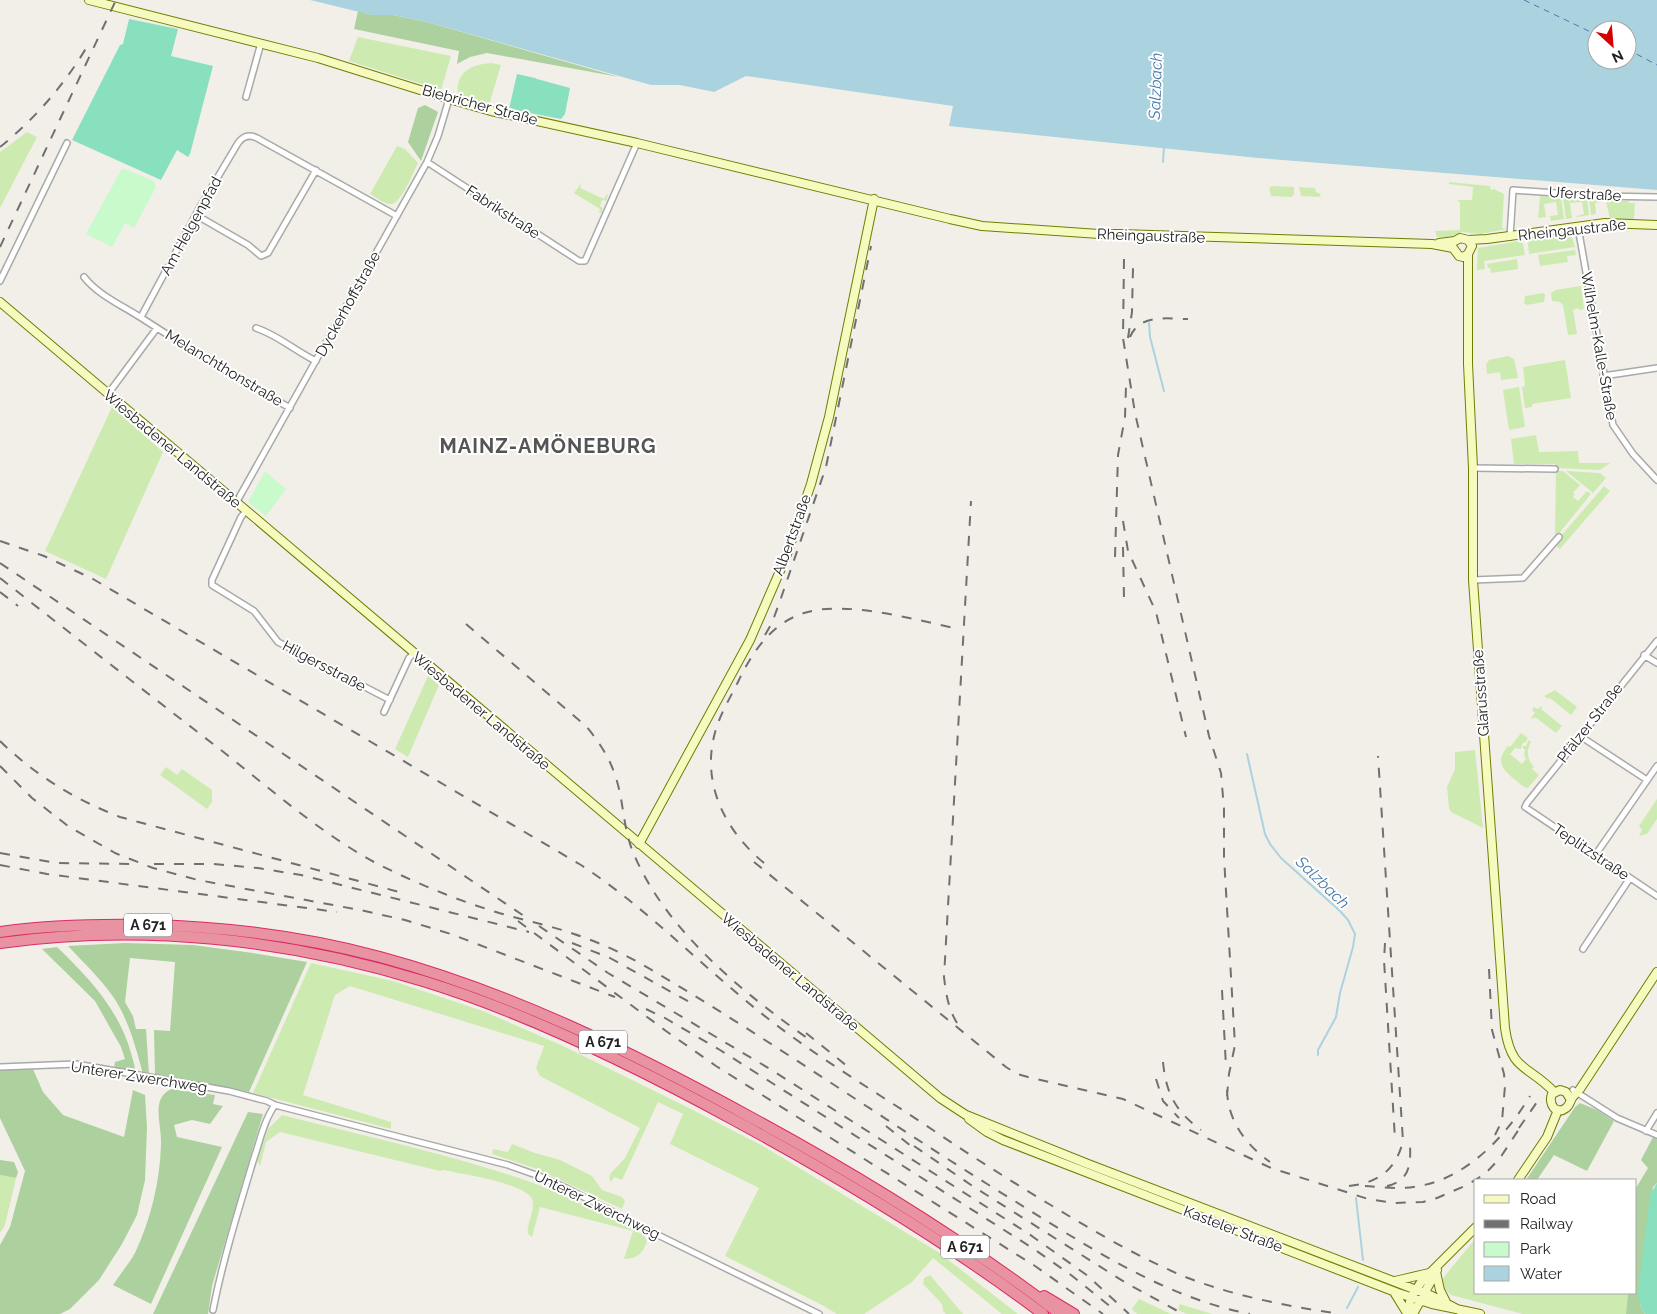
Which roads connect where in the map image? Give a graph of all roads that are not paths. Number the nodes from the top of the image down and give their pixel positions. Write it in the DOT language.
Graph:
graph roads {
  1 [pos="89,0"];
  2 [pos="261,43"];
  3 [pos="246,97"];
  4 [pos="449,99"];
  5 [pos="67,143"];
  6 [pos="637,143"];
  7 [pos="427,162"];
  8 [pos="316,170"];
  9 [pos="1657,197"];
  10 [pos="874,199"];
  11 [pos="196,215"];
  12 [pos="397,216"];
  13 [pos="1657,225"];
  14 [pos="1578,227"];
  15 [pos="1510,236"];
  16 [pos="1470,243"];
  17 [pos="1454,245"];
  18 [pos="1465,255"];
  19 [pos="84,276"];
  20 [pos="0,281"];
  21 [pos="0,302"];
  22 [pos="141,317"];
  23 [pos="157,328"];
  24 [pos="256,328"];
  25 [pos="316,362"];
  26 [pos="1657,368"];
  27 [pos="1603,376"];
  28 [pos="108,394"];
  29 [pos="290,408"];
  30 [pos="1473,468"];
  31 [pos="1555,470"];
  32 [pos="1657,480"];
  33 [pos="236,503"];
  34 [pos="246,511"];
  35 [pos="1559,537"];
  36 [pos="1473,580"];
  37 [pos="1657,640"];
  38 [pos="414,653"];
  39 [pos="1644,655"];
  40 [pos="1657,663"];
  41 [pos="390,700"];
  42 [pos="384,712"];
  43 [pos="1580,736"];
  44 [pos="1657,766"];
  45 [pos="1647,780"];
  46 [pos="1525,807"];
  47 [pos="639,844"];
  48 [pos="1596,854"];
  49 [pos="1630,878"];
  50 [pos="1657,896"];
  51 [pos="0,932"];
  52 [pos="0,943"];
  53 [pos="294,944"];
  54 [pos="1583,949"];
  55 [pos="1657,972"];
  56 [pos="0,1067"];
  57 [pos="1554,1092"];
  58 [pos="1572,1092"];
  59 [pos="275,1105"];
  60 [pos="1558,1110"];
  61 [pos="1657,1113"];
  62 [pos="966,1115"];
  63 [pos="1646,1131"];
  64 [pos="1016,1135"];
  65 [pos="1657,1135"];
  66 [pos="1010,1142"];
  67 [pos="1519,1179"];
  68 [pos="1474,1229"];
  69 [pos="1436,1270"];
  70 [pos="1395,1281"];
  71 [pos="1017,1288"];
  72 [pos="1416,1289"];
  73 [pos="1393,1291"];
  74 [pos="1424,1292"];
  75 [pos="1415,1299"];
  76 [pos="1446,1302"];
  77 [pos="214,1310"];
  78 [pos="1459,1310"];
  79 [pos="819,1314"];
  80 [pos="1034,1314"];
  81 [pos="1043,1314"];
  82 [pos="1060,1314"];
  83 [pos="1074,1314"];
  84 [pos="1409,1314"];
  85 [pos="1480,1314"];
  1 -- 2 [label="street, Biebricher Straße"];
  2 -- 3 [label="street"];
  2 -- 4 [label="street, Biebricher Straße"];
  4 -- 6 [label="street, Biebricher Straße"];
  4 -- 7 [label="street, Dyckerhoffstraße"];
  5 -- 20 [label="street"];
  6 -- 7 [label="street, Fabrikstraße"];
  6 -- 10 [label="street, Biebricher Straße"];
  7 -- 12 [label="street, Dyckerhoffstraße"];
  8 -- 11 [label="street, Am Helgenpfad"];
  8 -- 11 [label="street"];
  8 -- 12 [label="street"];
  9 -- 15 [label="street, Uferstraße"];
  10 -- 17 [label="street, Rheingaustraße"];
  10 -- 47 [label="street, Albertstraße"];
  11 -- 22 [label="street, Am Helgenpfad"];
  12 -- 25 [label="street, Dyckerhoffstraße"];
  13 -- 14 [label="street, Rheingaustraße"];
  14 -- 15 [label="street, Rheingaustraße"];
  14 -- 27 [label="street, Wilhelm-Kalle-Straße"];
  15 -- 16 [label="street, Rheingaustraße"];
  16 -- 17 [label="street, Rheingaustraße"];
  16 -- 18 [label="street"];
  17 -- 18 [label="street"];
  18 -- 30 [label="street, Glarusstraße"];
  19 -- 22 [label="street, Melanchthonstraße"];
  21 -- 28 [label="street, Wiesbadener Landstraße"];
  22 -- 23 [label="street, Melanchthonstraße"];
  23 -- 28 [label="street, Melanchthonstraße"];
  23 -- 29 [label="street, Melanchthonstraße"];
  24 -- 25 [label="street"];
  25 -- 29 [label="street, Dyckerhoffstraße"];
  26 -- 27 [label="street"];
  27 -- 32 [label="street, Wilhelm-Kalle-Straße"];
  28 -- 33 [label="street, Wiesbadener Landstraße"];
  29 -- 33 [label="street, Dyckerhoffstraße"];
  30 -- 31 [label="street"];
  30 -- 36 [label="street, Glarusstraße"];
  33 -- 34 [label="street, Wiesbadener Landstraße"];
  34 -- 38 [label="street, Wiesbadener Landstraße"];
  34 -- 41 [label="street, Hilgersstraße"];
  35 -- 36 [label="street"];
  36 -- 57 [label="street, Glarusstraße"];
  37 -- 39 [label="street, Pfälzer Straße"];
  38 -- 41 [label="street"];
  38 -- 47 [label="street, Wiesbadener Landstraße"];
  39 -- 40 [label="street"];
  39 -- 43 [label="street, Pfälzer Straße"];
  41 -- 42 [label="street"];
  43 -- 45 [label="street"];
  43 -- 46 [label="street, Pfälzer Straße"];
  44 -- 45 [label="street"];
  45 -- 48 [label="street"];
  46 -- 48 [label="street, Teplitzstraße"];
  47 -- 62 [label="street, Wiesbadener Landstraße"];
  48 -- 49 [label="street, Teplitzstraße"];
  49 -- 50 [label="street, Teplitzstraße"];
  49 -- 54 [label="street"];
  51 -- 53 [label="highway, A 671"];
  52 -- 53 [label="highway, A 671"];
  53 -- 71 [label="highway, A 671"];
  55 -- 58 [label="street"];
  56 -- 59 [label="street, Unterer Zwerchweg"];
  57 -- 58 [label="street"];
  57 -- 60 [label="street"];
  58 -- 60 [label="street"];
  58 -- 63 [label="street"];
  59 -- 77 [label="street"];
  59 -- 79 [label="street, Unterer Zwerchweg"];
  60 -- 67 [label="street"];
  61 -- 63 [label="street"];
  62 -- 64 [label="street, Wiesbadener Landstraße"];
  62 -- 66 [label="street, Wiesbadener Landstraße"];
  63 -- 65 [label="street"];
  64 -- 70 [label="street, Kasteler Straße"];
  66 -- 73 [label="street, Kasteler Straße"];
  68 -- 69 [label="street"];
  69 -- 70 [label="street"];
  69 -- 72 [label="street"];
  69 -- 74 [label="street"];
  69 -- 76 [label="street"];
  70 -- 72 [label="street, Kasteler Straße"];
  71 -- 80 [label="highway"];
  71 -- 81 [label="highway, A 671"];
  71 -- 82 [label="highway, A 671"];
  71 -- 83 [label="highway"];
  72 -- 74 [label="street, Kasteler Straße"];
  72 -- 75 [label="street"];
  73 -- 75 [label="street, Kasteler Straße"];
  73 -- 84 [label="street"];
  74 -- 75 [label="street"];
  74 -- 76 [label="street, Kasteler Straße"];
  75 -- 78 [label="street, Kasteler Straße"];
  75 -- 84 [label="street"];
  76 -- 78 [label="street, Kasteler Straße"];
  78 -- 85 [label="street, Kasteler Straße"];
}
